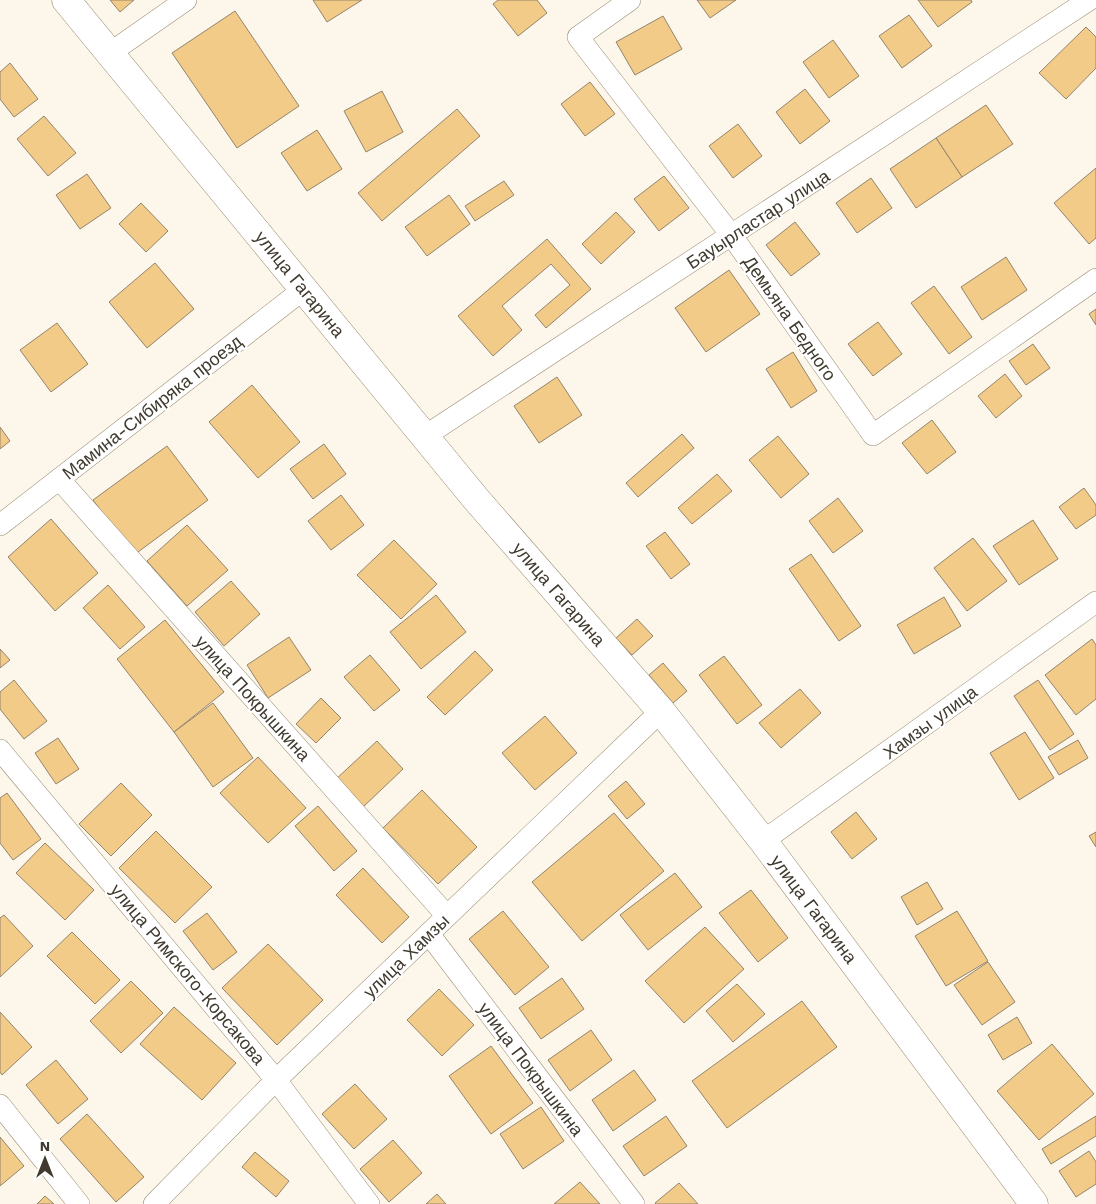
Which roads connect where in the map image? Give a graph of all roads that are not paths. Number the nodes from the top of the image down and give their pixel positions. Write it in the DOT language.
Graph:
graph roads {
  1 [pos="66,0"];
  2 [pos="186,0"];
  3 [pos="630,0"];
  4 [pos="1089,0"];
  5 [pos="110,53"];
  6 [pos="732,236"];
  7 [pos="1096,279"];
  8 [pos="304,289"];
  9 [pos="425,436"];
  10 [pos="59,479"];
  11 [pos="0,525"];
  12 [pos="1096,602"];
  13 [pos="661,711"];
  14 [pos="0,750"];
  15 [pos="763,841"];
  16 [pos="447,916"];
  17 [pos="429,934"];
  18 [pos="276,1080"];
  19 [pos="0,1105"];
  20 [pos="79,1204"];
  21 [pos="154,1204"];
  22 [pos="369,1204"];
  23 [pos="634,1204"];
  24 [pos="1034,1204"];
  1 -- 5 [label="main road, улица Гагарина"];
  2 -- 5 [label="street"];
  3 -- 6 [label="street, Демьяна Бедного"];
  4 -- 6 [label="street, Бауырластар улица"];
  5 -- 8 [label="main road, улица Гагарина"];
  6 -- 7 [label="street, Демьяна Бедного"];
  6 -- 9 [label="street, Бауырластар улица"];
  8 -- 9 [label="main road, улица Гагарина"];
  8 -- 10 [label="street, Мамина-Сибиряка проезд"];
  9 -- 13 [label="main road, улица Гагарина"];
  10 -- 11 [label="street, Мамина-Сибиряка проезд"];
  10 -- 16 [label="street, улица Покрышкина"];
  12 -- 15 [label="street, Хамзы улица"];
  13 -- 15 [label="main road, улица Гагарина"];
  13 -- 16 [label="street, улица Хамзы"];
  14 -- 18 [label="street, улица Римского-Корсакова"];
  15 -- 24 [label="main road, улица Гагарина"];
  16 -- 17 [label="street, улица Хамзы"];
  17 -- 18 [label="street, улица Хамзы"];
  17 -- 23 [label="street, улица Покрышкина"];
  18 -- 21 [label="street, улица Хамзы"];
  18 -- 22 [label="street, улица Римского-Корсакова"];
  19 -- 20 [label="street"];
}
